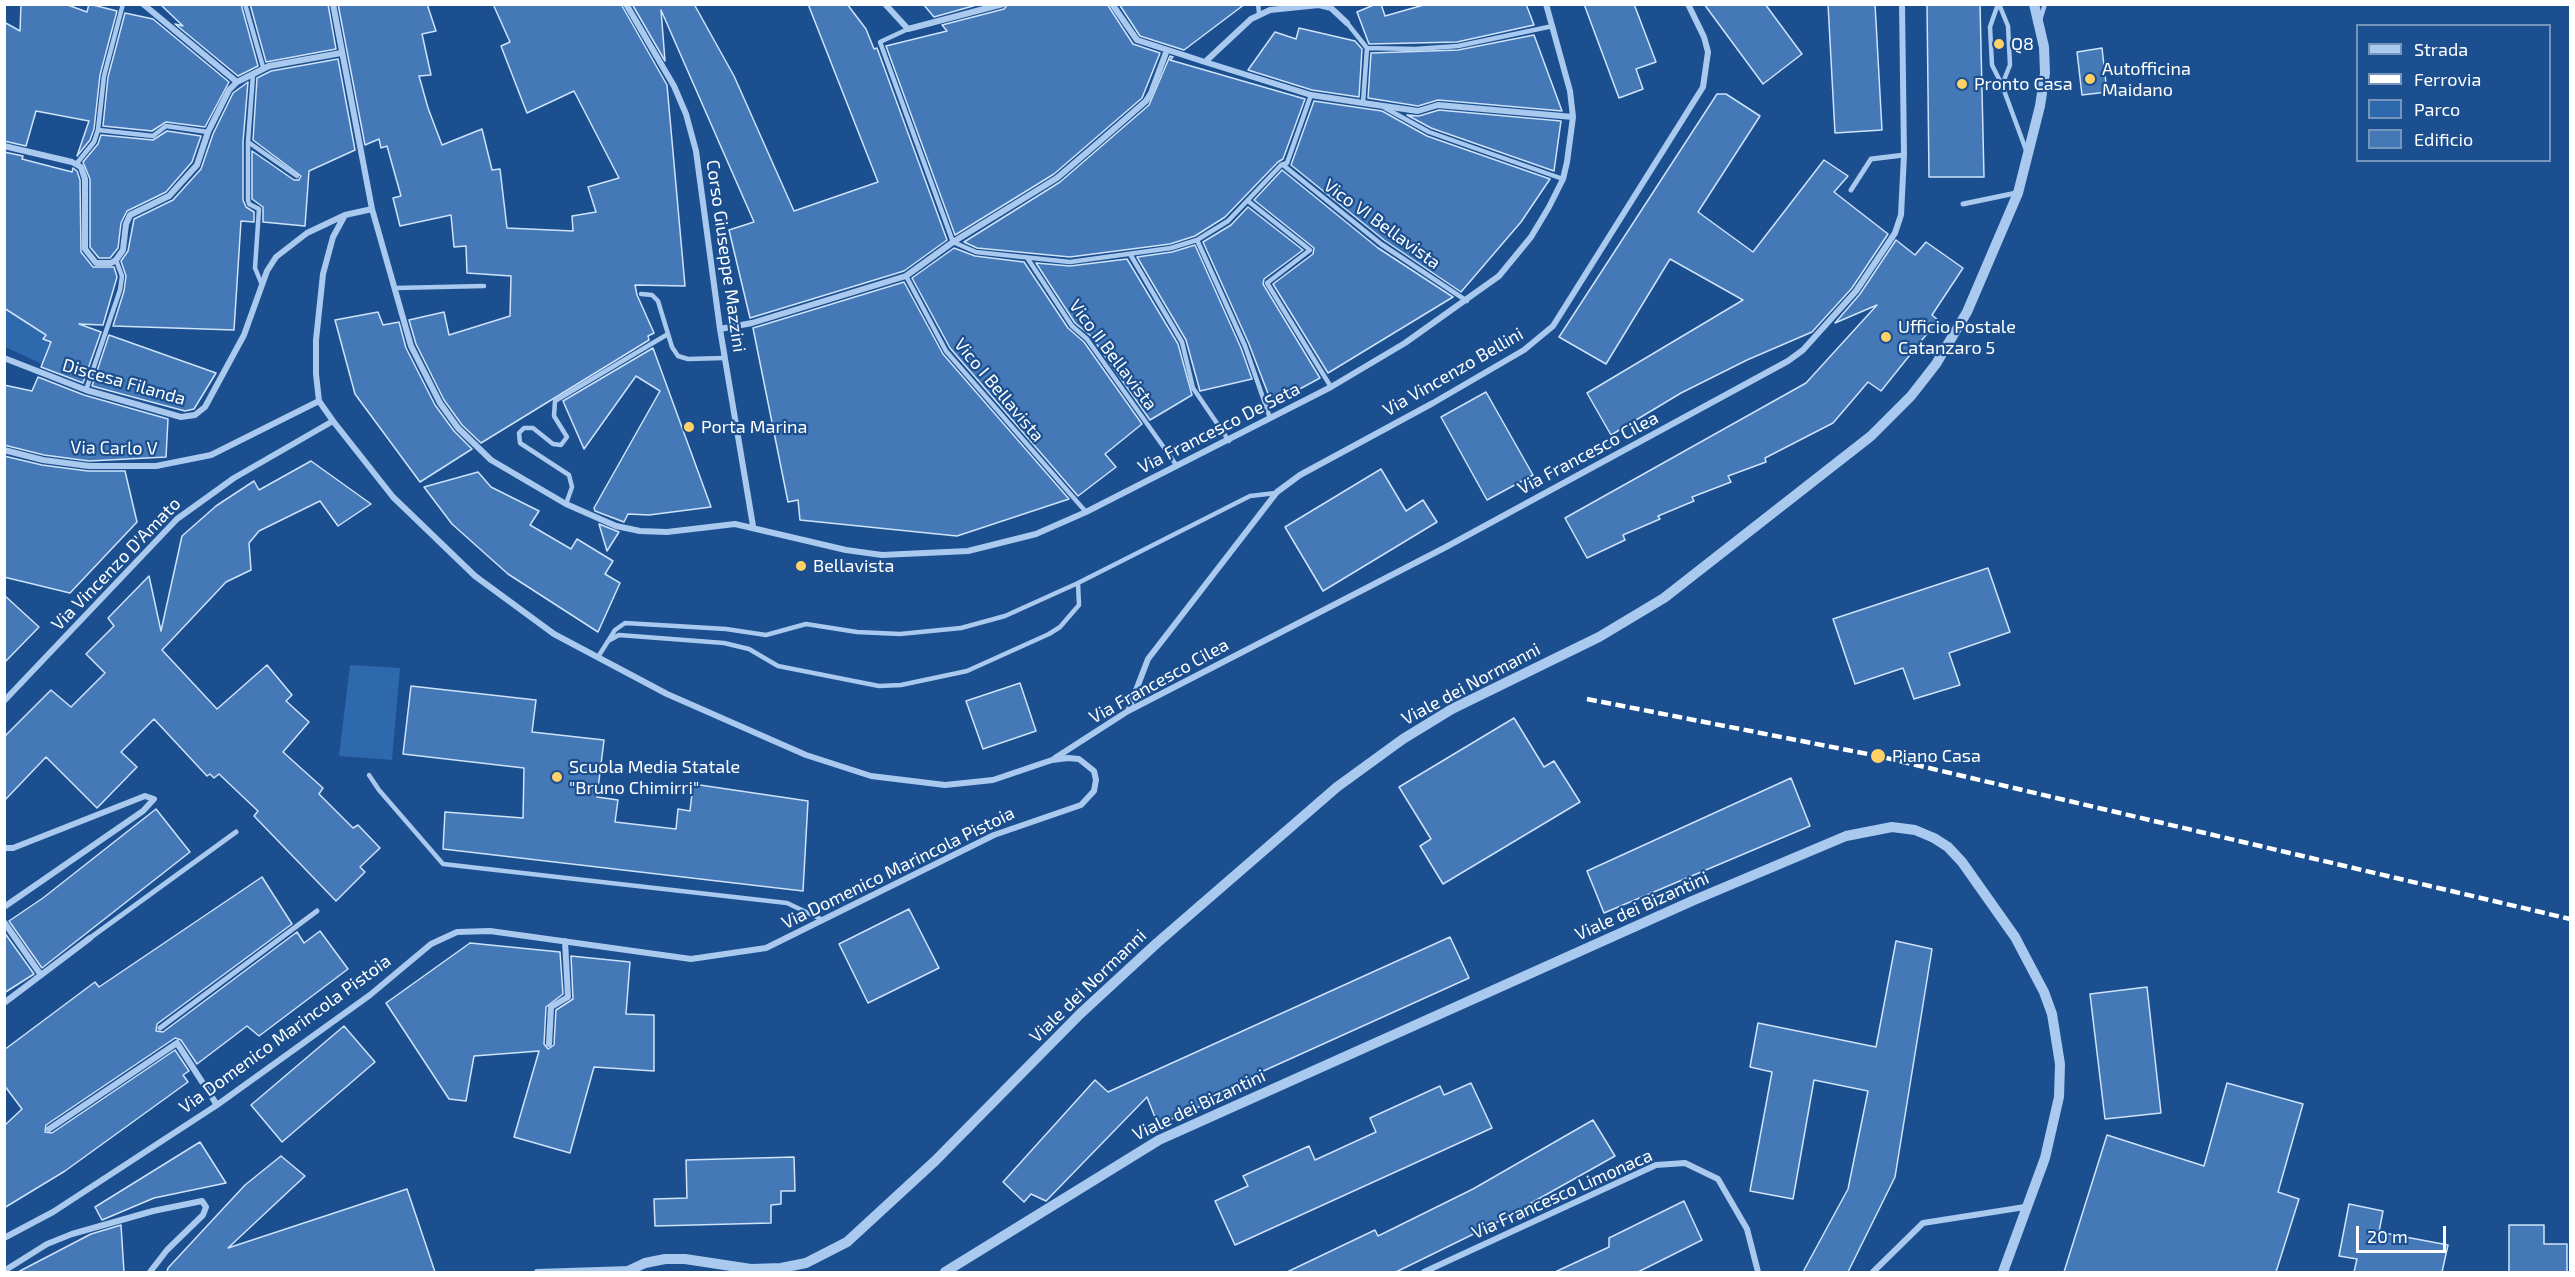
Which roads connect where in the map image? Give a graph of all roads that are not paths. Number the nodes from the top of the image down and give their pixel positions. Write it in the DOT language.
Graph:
graph roads {
  1 [pos="123,4"];
  2 [pos="143,4"];
  3 [pos="245,4"];
  4 [pos="333,4"];
  5 [pos="626,4"];
  6 [pos="885,4"];
  7 [pos="1003,4"];
  8 [pos="1112,4"];
  9 [pos="1258,4"];
  10 [pos="1546,4"];
  11 [pos="1688,4"];
  12 [pos="1902,4"];
  13 [pos="1998,4"];
  14 [pos="2034,4"];
  15 [pos="2045,4"];
  16 [pos="1320,5"];
  17 [pos="1259,13"];
  18 [pos="2040,20"];
  19 [pos="1347,23"];
  20 [pos="1553,26"];
  21 [pos="908,29"];
  22 [pos="1366,48"];
  23 [pos="1167,50"];
  24 [pos="341,53"];
  25 [pos="1205,62"];
  26 [pos="263,68"];
  27 [pos="254,71"];
  28 [pos="237,82"];
  29 [pos="2002,85"];
  30 [pos="1311,95"];
  31 [pos="1363,103"];
  32 [pos="1381,106"];
  33 [pos="1573,117"];
  34 [pos="99,130"];
  35 [pos="208,132"];
  36 [pos="248,142"];
  37 [pos="4,146"];
  38 [pos="2028,154"];
  39 [pos="1904,155"];
  40 [pos="77,163"];
  41 [pos="1283,165"];
  42 [pos="297,176"];
  43 [pos="1563,179"];
  44 [pos="1851,190"];
  45 [pos="2018,193"];
  46 [pos="1248,201"];
  47 [pos="1963,204"];
  48 [pos="372,209"];
  49 [pos="345,215"];
  50 [pos="1197,240"];
  51 [pos="953,242"];
  52 [pos="1130,254"];
  53 [pos="1028,259"];
  54 [pos="116,260"];
  55 [pos="906,276"];
  56 [pos="262,285"];
  57 [pos="484,286"];
  58 [pos="395,288"];
  59 [pos="640,294"];
  60 [pos="1467,301"];
  61 [pos="720,329"];
  62 [pos="669,334"];
  63 [pos="4,358"];
  64 [pos="724,358"];
  65 [pos="1331,387"];
  66 [pos="86,390"];
  67 [pos="319,401"];
  68 [pos="1270,418"];
  69 [pos="333,422"];
  70 [pos="1229,441"];
  71 [pos="4,450"];
  72 [pos="1177,466"];
  73 [pos="1277,492"];
  74 [pos="566,504"];
  75 [pos="1086,512"];
  76 [pos="753,526"];
  77 [pos="1078,583"];
  78 [pos="608,641"];
  79 [pos="598,657"];
  80 [pos="4,702"];
  81 [pos="1128,711"];
  82 [pos="1052,760"];
  83 [pos="369,775"];
  84 [pos="236,832"];
  85 [pos="4,848"];
  86 [pos="4,907"];
  87 [pos="317,911"];
  88 [pos="823,920"];
  89 [pos="4,922"];
  90 [pos="90,938"];
  91 [pos="566,941"];
  92 [pos="41,975"];
  93 [pos="4,1003"];
  94 [pos="160,1028"];
  95 [pos="549,1044"];
  96 [pos="217,1105"];
  97 [pos="49,1129"];
  98 [pos="2025,1208"];
  99 [pos="4,1238"];
  100 [pos="4,1271"];
  101 [pos="628,1271"];
  102 [pos="150,1272"];
  103 [pos="537,1272"];
  104 [pos="945,1272"];
  105 [pos="1424,1272"];
  106 [pos="1758,1272"];
  107 [pos="1873,1272"];
  108 [pos="2003,1272"];
  1 -- 34 [label="lane"];
  2 -- 28 [label="street"];
  3 -- 26 [label="lane"];
  4 -- 24 [label="street, Via Francesco De Seta"];
  5 -- 61 [label="street, Corso Giuseppe Mazzini"];
  6 -- 21 [label="street"];
  7 -- 21 [label="street"];
  8 -- 23 [label="street"];
  9 -- 17 [label="lane"];
  10 -- 20 [label="street, Via Francesco De Seta"];
  11 -- 73 [label="street, Via Vincenzo Bellini"];
  12 -- 39 [label="street, Via Francesco Cilea"];
  13 -- 29 [label="lane"];
  13 -- 29 [label="lane"];
  14 -- 18 [label="street, Viale dei Normanni"];
  15 -- 18 [label="lane"];
  16 -- 17 [label="street"];
  16 -- 19 [label="street"];
  17 -- 25 [label="street"];
  18 -- 38 [label="street, Viale dei Normanni"];
  19 -- 22 [label="lane"];
  20 -- 22 [label="lane"];
  20 -- 33 [label="street, Via Francesco De Seta"];
  21 -- 51 [label="lane"];
  22 -- 31 [label="lane"];
  23 -- 25 [label="street"];
  23 -- 51 [label="street"];
  24 -- 26 [label="street"];
  24 -- 48 [label="street, Via Francesco De Seta"];
  25 -- 30 [label="street"];
  26 -- 27 [label="street"];
  27 -- 28 [label="street"];
  27 -- 36 [label="lane"];
  28 -- 35 [label="street"];
  29 -- 38 [label="lane"];
  30 -- 31 [label="street"];
  30 -- 41 [label="lane"];
  31 -- 32 [label="street"];
  32 -- 33 [label="street"];
  32 -- 43 [label="lane"];
  33 -- 43 [label="street, Via Francesco De Seta"];
  34 -- 35 [label="lane"];
  34 -- 40 [label="lane"];
  35 -- 54 [label="street"];
  36 -- 42 [label="lane"];
  36 -- 56 [label="lane"];
  37 -- 40 [label="street"];
  38 -- 45 [label="street, Viale dei Normanni"];
  39 -- 44 [label="street"];
  39 -- 81 [label="street, Via Francesco Cilea"];
  40 -- 54 [label="street"];
  41 -- 46 [label="lane"];
  41 -- 60 [label="lane, Vico VI Bellavista"];
  43 -- 60 [label="street, Via Francesco De Seta"];
  45 -- 47 [label="street"];
  45 -- 101 [label="street, Viale dei Normanni"];
  46 -- 50 [label="lane"];
  46 -- 65 [label="lane"];
  48 -- 49 [label="street"];
  48 -- 58 [label="street, Via Francesco De Seta"];
  49 -- 56 [label="street, Discesa Filanda"];
  49 -- 67 [label="street"];
  50 -- 52 [label="lane"];
  50 -- 68 [label="lane"];
  51 -- 53 [label="lane"];
  51 -- 55 [label="street"];
  52 -- 53 [label="lane"];
  52 -- 70 [label="lane"];
  53 -- 72 [label="lane, Vico II Bellavista"];
  54 -- 66 [label="lane"];
  55 -- 61 [label="street"];
  55 -- 75 [label="lane, Vico I Bellavista"];
  56 -- 66 [label="street, Discesa Filanda"];
  57 -- 58 [label="lane"];
  58 -- 74 [label="street, Via Francesco De Seta"];
  59 -- 62 [label="lane"];
  60 -- 65 [label="street, Via Francesco De Seta"];
  61 -- 64 [label="street, Corso Giuseppe Mazzini"];
  62 -- 64 [label="lane"];
  62 -- 74 [label="lane"];
  63 -- 66 [label="street, Discesa Filanda"];
  64 -- 76 [label="street, Corso Giuseppe Mazzini"];
  65 -- 68 [label="street, Via Francesco De Seta"];
  67 -- 69 [label="street"];
  67 -- 71 [label="street, Via Carlo V"];
  68 -- 70 [label="street, Via Francesco De Seta"];
  69 -- 79 [label="street, Via Domenico Marincola Pistoia"];
  69 -- 80 [label="street, Via Vincenzo D'Amato"];
  70 -- 72 [label="street, Via Francesco De Seta"];
  72 -- 75 [label="street, Via Francesco De Seta"];
  73 -- 77 [label="lane"];
  73 -- 81 [label="street, Via Vincenzo Bellini"];
  74 -- 76 [label="street, Via Francesco De Seta"];
  75 -- 76 [label="street, Via Francesco De Seta"];
  77 -- 78 [label="lane"];
  77 -- 78 [label="lane"];
  78 -- 79 [label="lane"];
  79 -- 82 [label="street, Via Domenico Marincola Pistoia"];
  81 -- 82 [label="street, Via Francesco Cilea"];
  82 -- 88 [label="street, Via Domenico Marincola Pistoia"];
  83 -- 88 [label="lane"];
  84 -- 90 [label="street"];
  85 -- 86 [label="street"];
  87 -- 94 [label="street"];
  88 -- 91 [label="street, Via Domenico Marincola Pistoia"];
  89 -- 92 [label="street"];
  90 -- 92 [label="street"];
  91 -- 95 [label="street"];
  91 -- 96 [label="street, Via Domenico Marincola Pistoia"];
  92 -- 93 [label="street"];
  96 -- 97 [label="street"];
  96 -- 99 [label="street, Via Domenico Marincola Pistoia"];
  98 -- 104 [label="street, Viale dei Bizantini"];
  98 -- 107 [label="street"];
  98 -- 108 [label="street, Viale dei Bizantini"];
  100 -- 102 [label="street"];
  101 -- 103 [label="street"];
  105 -- 106 [label="street, Via Francesco Limonaca"];
}
